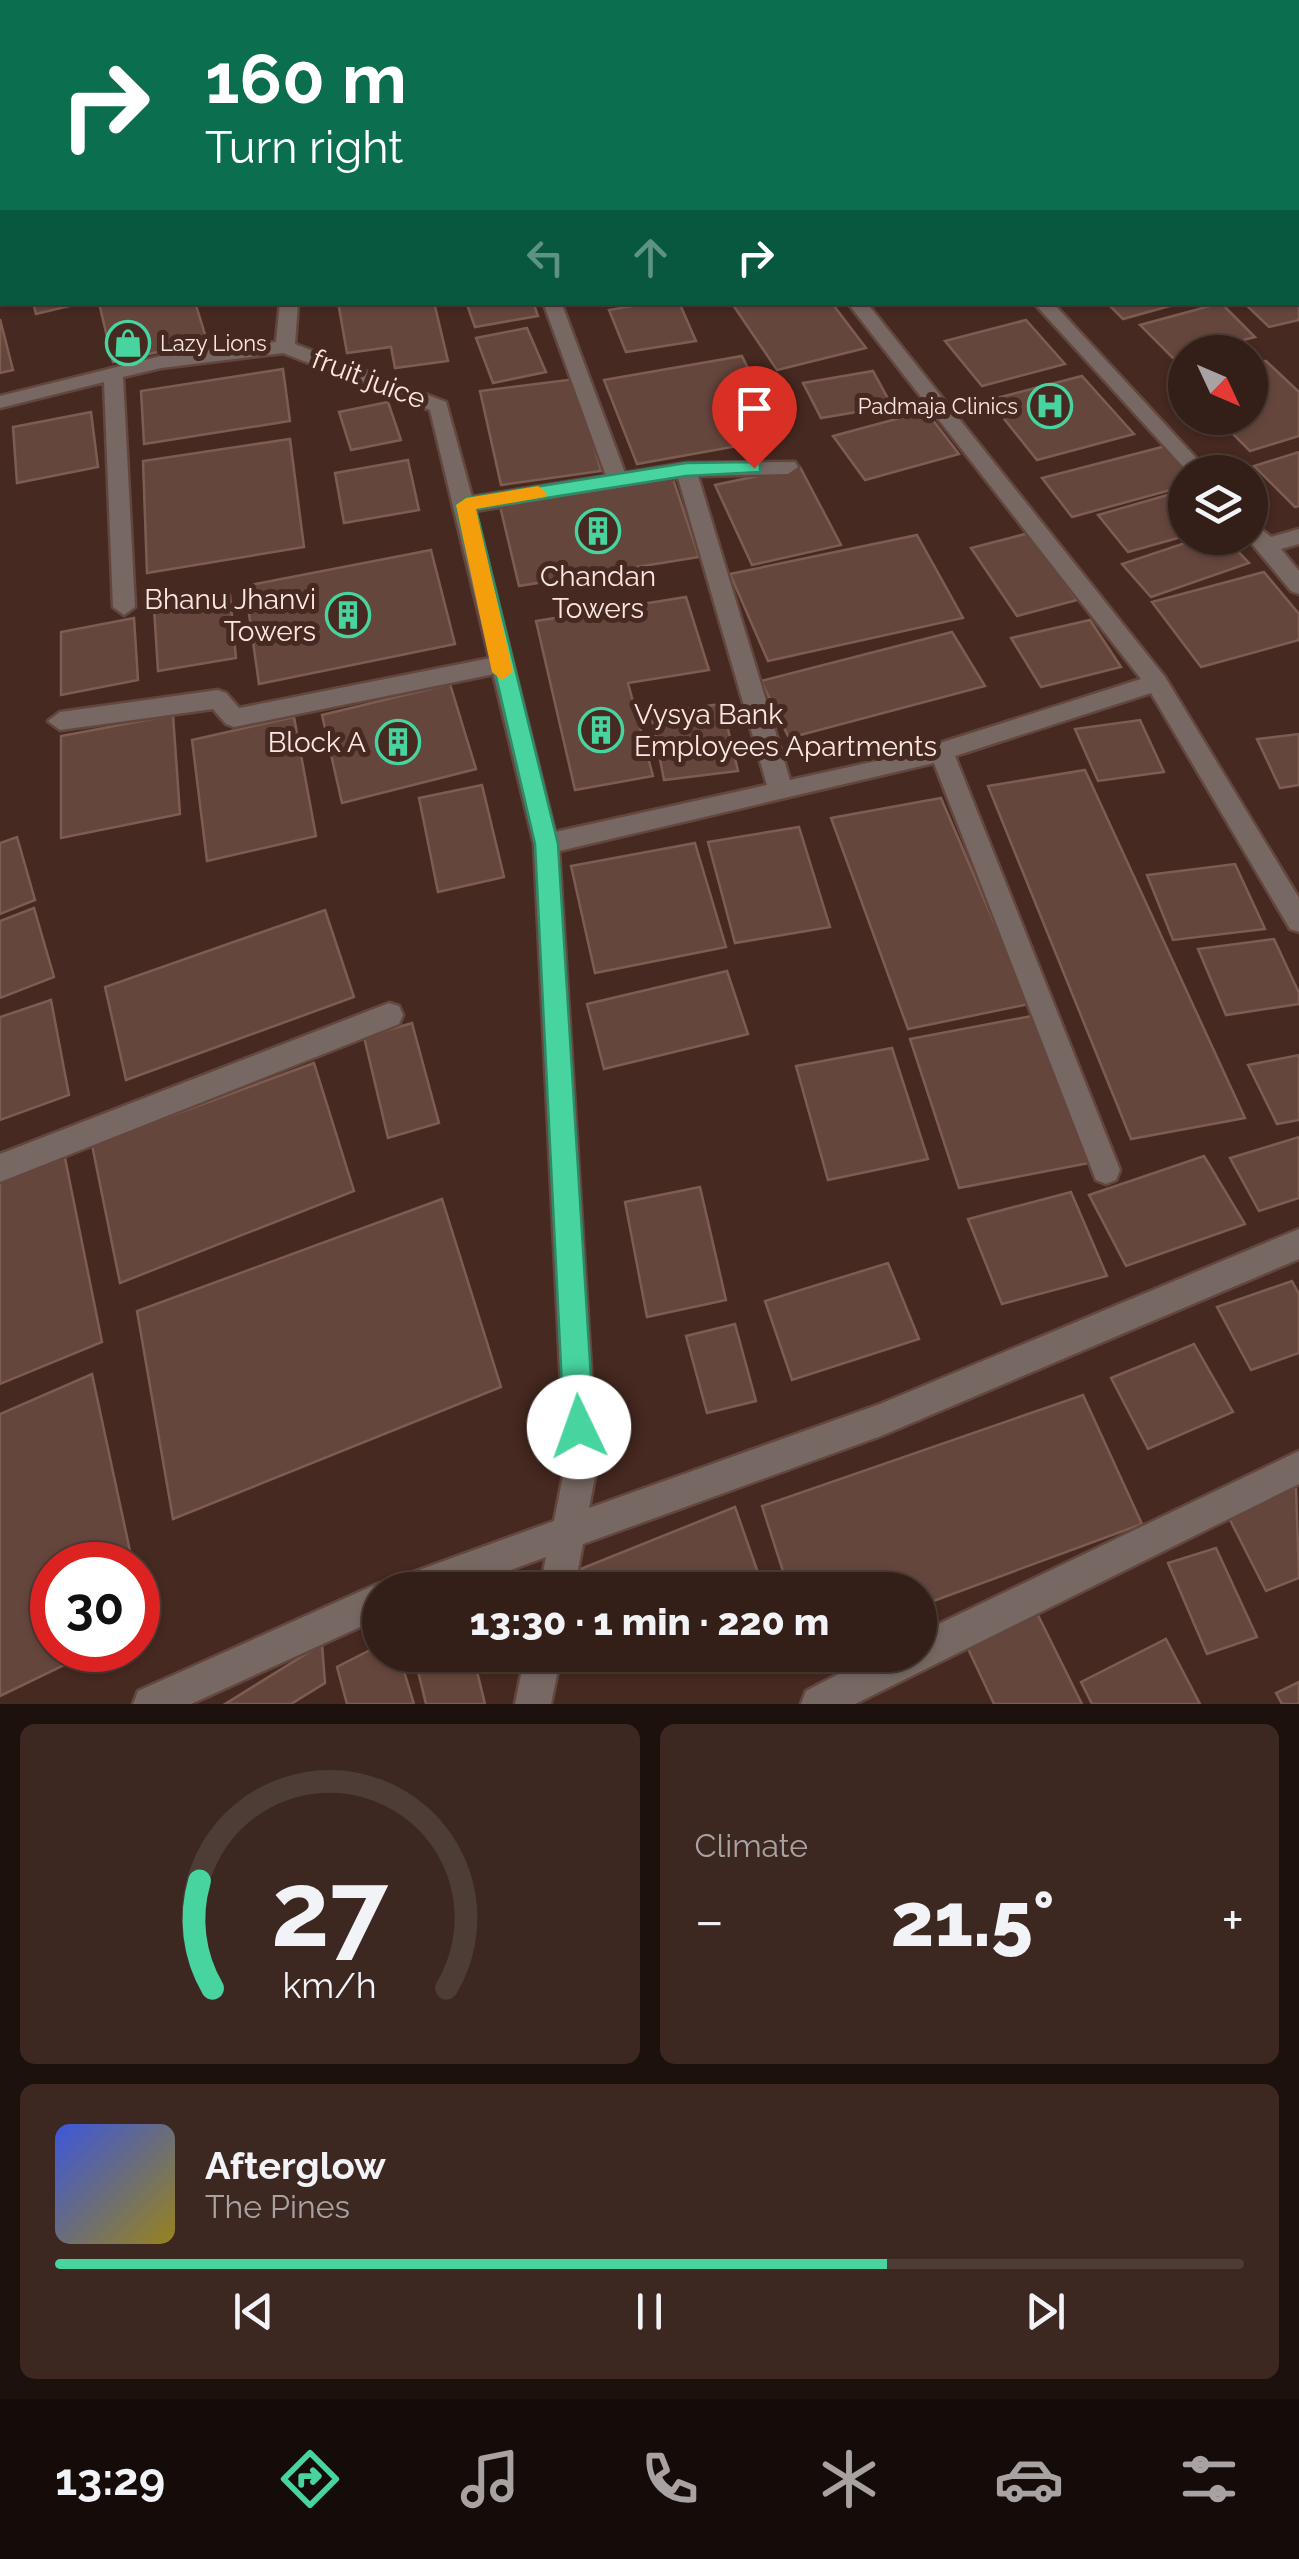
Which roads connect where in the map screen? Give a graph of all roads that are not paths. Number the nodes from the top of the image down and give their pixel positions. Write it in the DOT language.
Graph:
graph roads {
  1 [pos="289,305"];
  2 [pos="553,305"];
  3 [pos="858,305"];
  4 [pos="1045,305"];
  5 [pos="285,347"];
  6 [pos="113,374"];
  7 [pos="0,402"];
  8 [pos="1183,455"];
  9 [pos="788,467"];
  10 [pos="686,470"];
  11 [pos="618,480"];
  12 [pos="466,505"];
  13 [pos="1299,536"];
  14 [pos="1268,546"];
  15 [pos="1299,586"];
  16 [pos="124,607"];
  17 [pos="501,666"];
  18 [pos="1157,683"];
  19 [pos="60,721"];
  20 [pos="942,753"];
  21 [pos="781,791"];
  22 [pos="546,844"];
  23 [pos="1299,921"];
  24 [pos="389,1015"];
  25 [pos="0,1168"];
  26 [pos="1106,1170"];
  27 [pos="1299,1244"];
  28 [pos="1299,1467"];
  29 [pos="568,1532"];
  30 [pos="458,1572"];
  31 [pos="560,1572"];
  32 [pos="362,1608"];
  33 [pos="937,1643"];
  34 [pos="540,1672"];
  35 [pos="879,1672"];
  36 [pos="534,1703"];
  37 [pos="151,1704"];
  38 [pos="820,1704"];
  1 -- 5 [label="street, fruit juice"];
  2 -- 11 [label="street"];
  3 -- 18 [label="street"];
  4 -- 8 [label="street"];
  5 -- 6 [label="street"];
  5 -- 12 [label="street, fruit juice"];
  6 -- 7 [label="street"];
  6 -- 16 [label="street"];
  9 -- 10 [label="street"];
  10 -- 11 [label="street"];
  10 -- 21 [label="street"];
  11 -- 12 [label="street"];
  12 -- 17 [label="street, fruit juice"];
  13 -- 14 [label="street"];
  14 -- 15 [label="street"];
  17 -- 19 [label="street"];
  17 -- 22 [label="street, fruit juice"];
  18 -- 20 [label="street"];
  18 -- 23 [label="street"];
  20 -- 21 [label="street"];
  20 -- 26 [label="street"];
  21 -- 22 [label="street"];
  22 -- 29 [label="street, fruit juice"];
  24 -- 25 [label="street"];
  27 -- 29 [label="street"];
  28 -- 33 [label="street"];
  29 -- 30 [label="street"];
  29 -- 31 [label="street, fruit juice"];
  32 -- 37 [label="street"];
  34 -- 36 [label="street"];
  35 -- 38 [label="street"];
}
